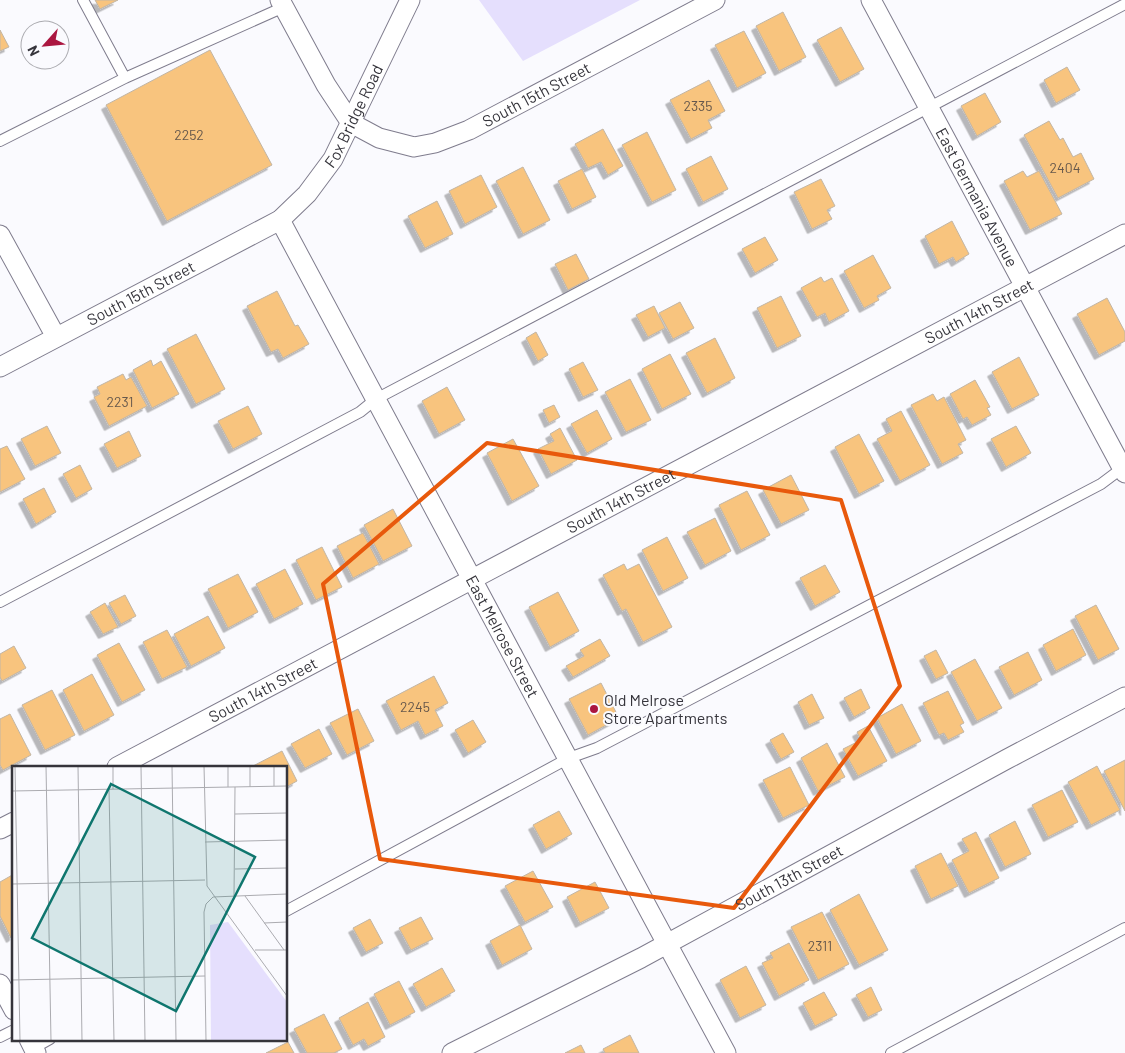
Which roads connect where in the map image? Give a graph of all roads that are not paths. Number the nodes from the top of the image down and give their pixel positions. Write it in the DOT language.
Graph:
graph roads {
  1 [pos="83,0"];
  2 [pos="410,0"];
  3 [pos="715,0"];
  4 [pos="871,0"];
  5 [pos="282,3"];
  6 [pos="1125,4"];
  7 [pos="125,78"];
  8 [pos="929,108"];
  9 [pos="351,123"];
  10 [pos="0,141"];
  11 [pos="280,220"];
  12 [pos="1125,234"];
  13 [pos="0,235"];
  14 [pos="1024,287"];
  15 [pos="56,337"];
  16 [pos="0,367"];
  17 [pos="376,399"];
  18 [pos="1124,469"];
  19 [pos="472,578"];
  20 [pos="0,602"];
  21 [pos="1125,697"];
  22 [pos="569,758"];
  23 [pos="119,766"];
  24 [pos="12,823"];
  25 [pos="0,829"];
  26 [pos="288,910"];
  27 [pos="1125,928"];
  28 [pos="667,943"];
  29 [pos="0,984"];
  30 [pos="12,1006"];
  31 [pos="12,1031"];
  32 [pos="0,1037"];
  33 [pos="452,1053"];
  34 [pos="726,1053"];
  35 [pos="891,1053"];
  1 -- 7 [label="lane"];
  2 -- 9 [label="street, Fox Bridge Road"];
  3 -- 9 [label="street, South 15th Street"];
  4 -- 8 [label="street, East Germania Avenue"];
  5 -- 7 [label="lane"];
  5 -- 9 [label="street"];
  6 -- 8 [label="lane"];
  7 -- 10 [label="lane"];
  8 -- 14 [label="street, East Germania Avenue"];
  8 -- 17 [label="lane"];
  9 -- 11 [label="street, Fox Bridge Road"];
  11 -- 15 [label="street, South 15th Street"];
  11 -- 17 [label="street, East Melrose Street"];
  12 -- 14 [label="street, South 14th Street"];
  13 -- 15 [label="street"];
  14 -- 18 [label="street, East Germania Avenue"];
  14 -- 19 [label="street, South 14th Street"];
  15 -- 16 [label="street, South 15th Street"];
  17 -- 19 [label="street, East Melrose Street"];
  17 -- 20 [label="lane"];
  18 -- 22 [label="lane"];
  19 -- 22 [label="street, East Melrose Street"];
  19 -- 23 [label="street, South 14th Street"];
  21 -- 28 [label="street, South 13th Street"];
  22 -- 26 [label="lane"];
  22 -- 28 [label="street, East Melrose Street"];
  24 -- 25 [label="street"];
  27 -- 35 [label="lane"];
  28 -- 33 [label="street, South 13th Street"];
  28 -- 34 [label="street, East Melrose Street"];
  29 -- 30 [label="street"];
  31 -- 32 [label="lane"];
}
